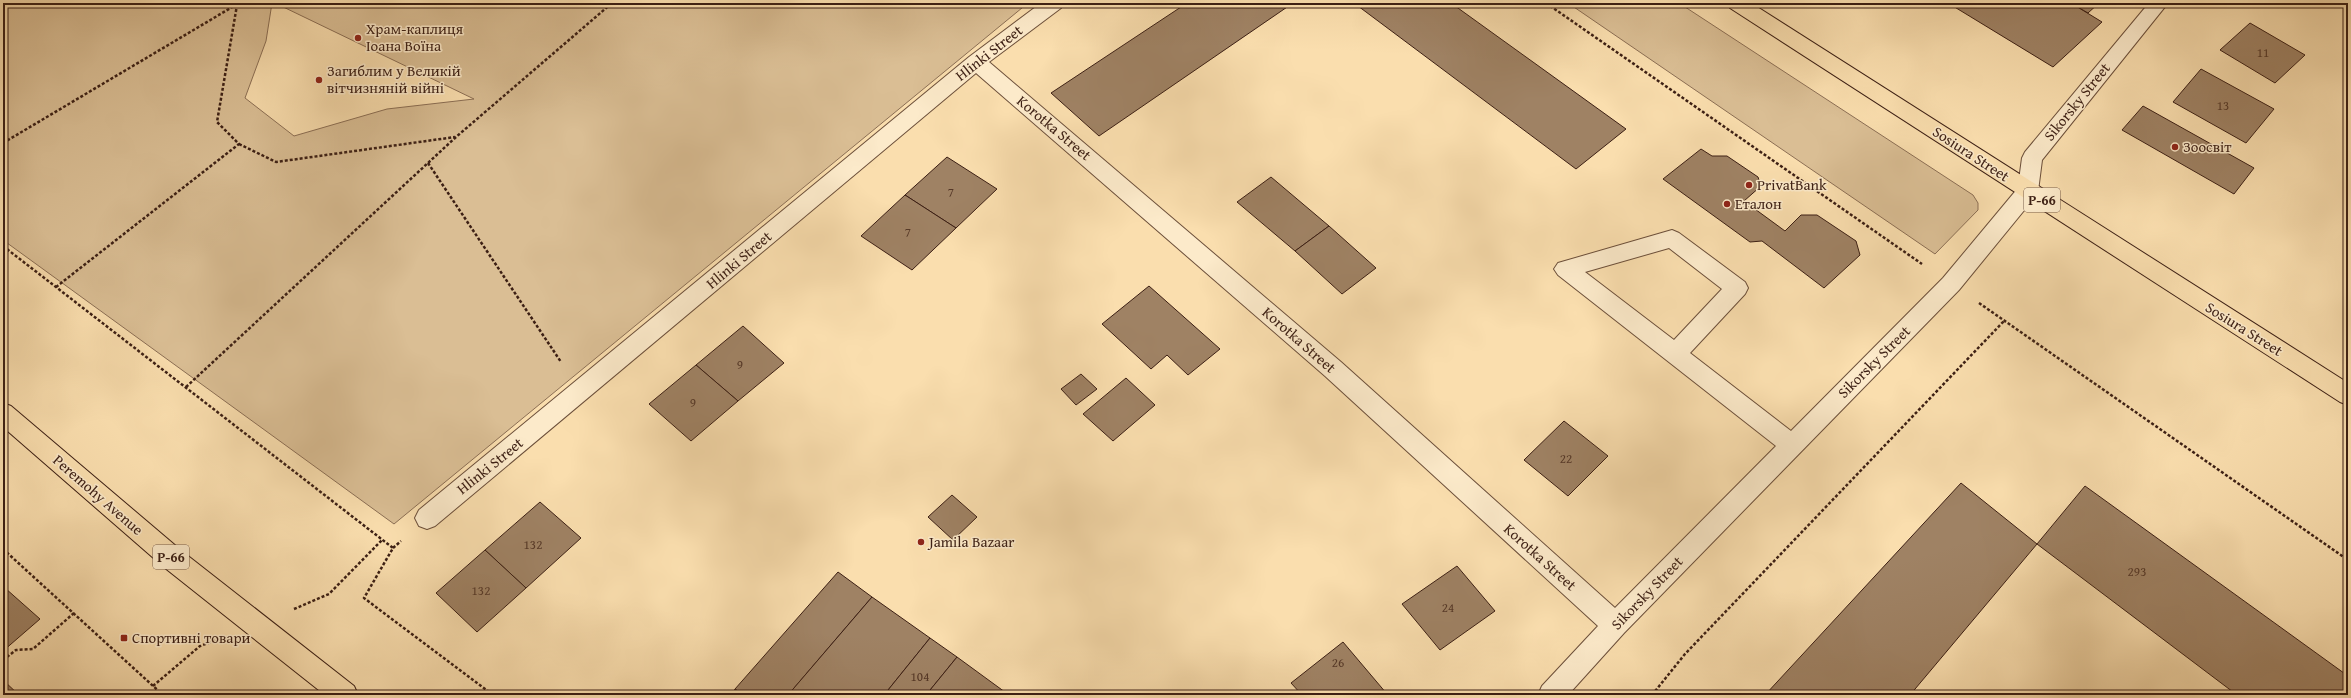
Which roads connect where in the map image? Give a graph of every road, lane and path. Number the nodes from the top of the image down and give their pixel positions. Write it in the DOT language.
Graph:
graph roads {
  1 [pos="612,3"];
  2 [pos="1054,3"];
  3 [pos="1546,3"];
  4 [pos="1737,3"];
  5 [pos="2159,3"];
  6 [pos="238,4"];
  7 [pos="976,62"];
  8 [pos="456,137"];
  9 [pos="3,143"];
  10 [pos="239,144"];
  11 [pos="428,163"];
  12 [pos="2028,191"];
  13 [pos="3,246"];
  14 [pos="1951,284"];
  15 [pos="56,287"];
  16 [pos="2004,321"];
  17 [pos="1675,354"];
  18 [pos="186,387"];
  19 [pos="580,392"];
  20 [pos="2348,395"];
  21 [pos="3,412"];
  22 [pos="1791,444"];
  23 [pos="427,518"];
  24 [pos="3,549"];
  25 [pos="2348,560"];
  26 [pos="74,613"];
  27 [pos="1615,625"];
  28 [pos="3,660"];
  29 [pos="163,695"];
  30 [pos="345,695"];
  31 [pos="492,695"];
  32 [pos="1551,695"];
  33 [pos="1652,695"];
  1 -- 8 [label="path"];
  2 -- 7 [label="street, Hlinki Street"];
  3 -- 14 [label="path"];
  4 -- 12 [label="main road, Sosiura Street / Р-66"];
  5 -- 12 [label="street, Sikorsky Street"];
  6 -- 9 [label="path"];
  6 -- 10 [label="path"];
  7 -- 19 [label="street, Hlinki Street"];
  7 -- 27 [label="street, Korotka Street"];
  8 -- 10 [label="path"];
  8 -- 11 [label="path"];
  10 -- 15 [label="path"];
  11 -- 18 [label="path"];
  11 -- 19 [label="path"];
  12 -- 14 [label="street, Sikorsky Street"];
  12 -- 20 [label="main road, Sosiura Street / Р-66"];
  13 -- 15 [label="path"];
  14 -- 16 [label="path"];
  14 -- 22 [label="street, Sikorsky Street"];
  15 -- 18 [label="path"];
  16 -- 25 [label="path"];
  16 -- 33 [label="path"];
  17 -- 17 [label="street"];
  17 -- 22 [label="street"];
  18 -- 31 [label="path"];
  19 -- 23 [label="street, Hlinki Street"];
  21 -- 30 [label="main road, Peremohy Avenue / Р-66"];
  22 -- 27 [label="street, Sikorsky Street"];
  24 -- 26 [label="path"];
  26 -- 28 [label="path"];
  26 -- 29 [label="path"];
  27 -- 32 [label="street, Sikorsky Street"];
}
